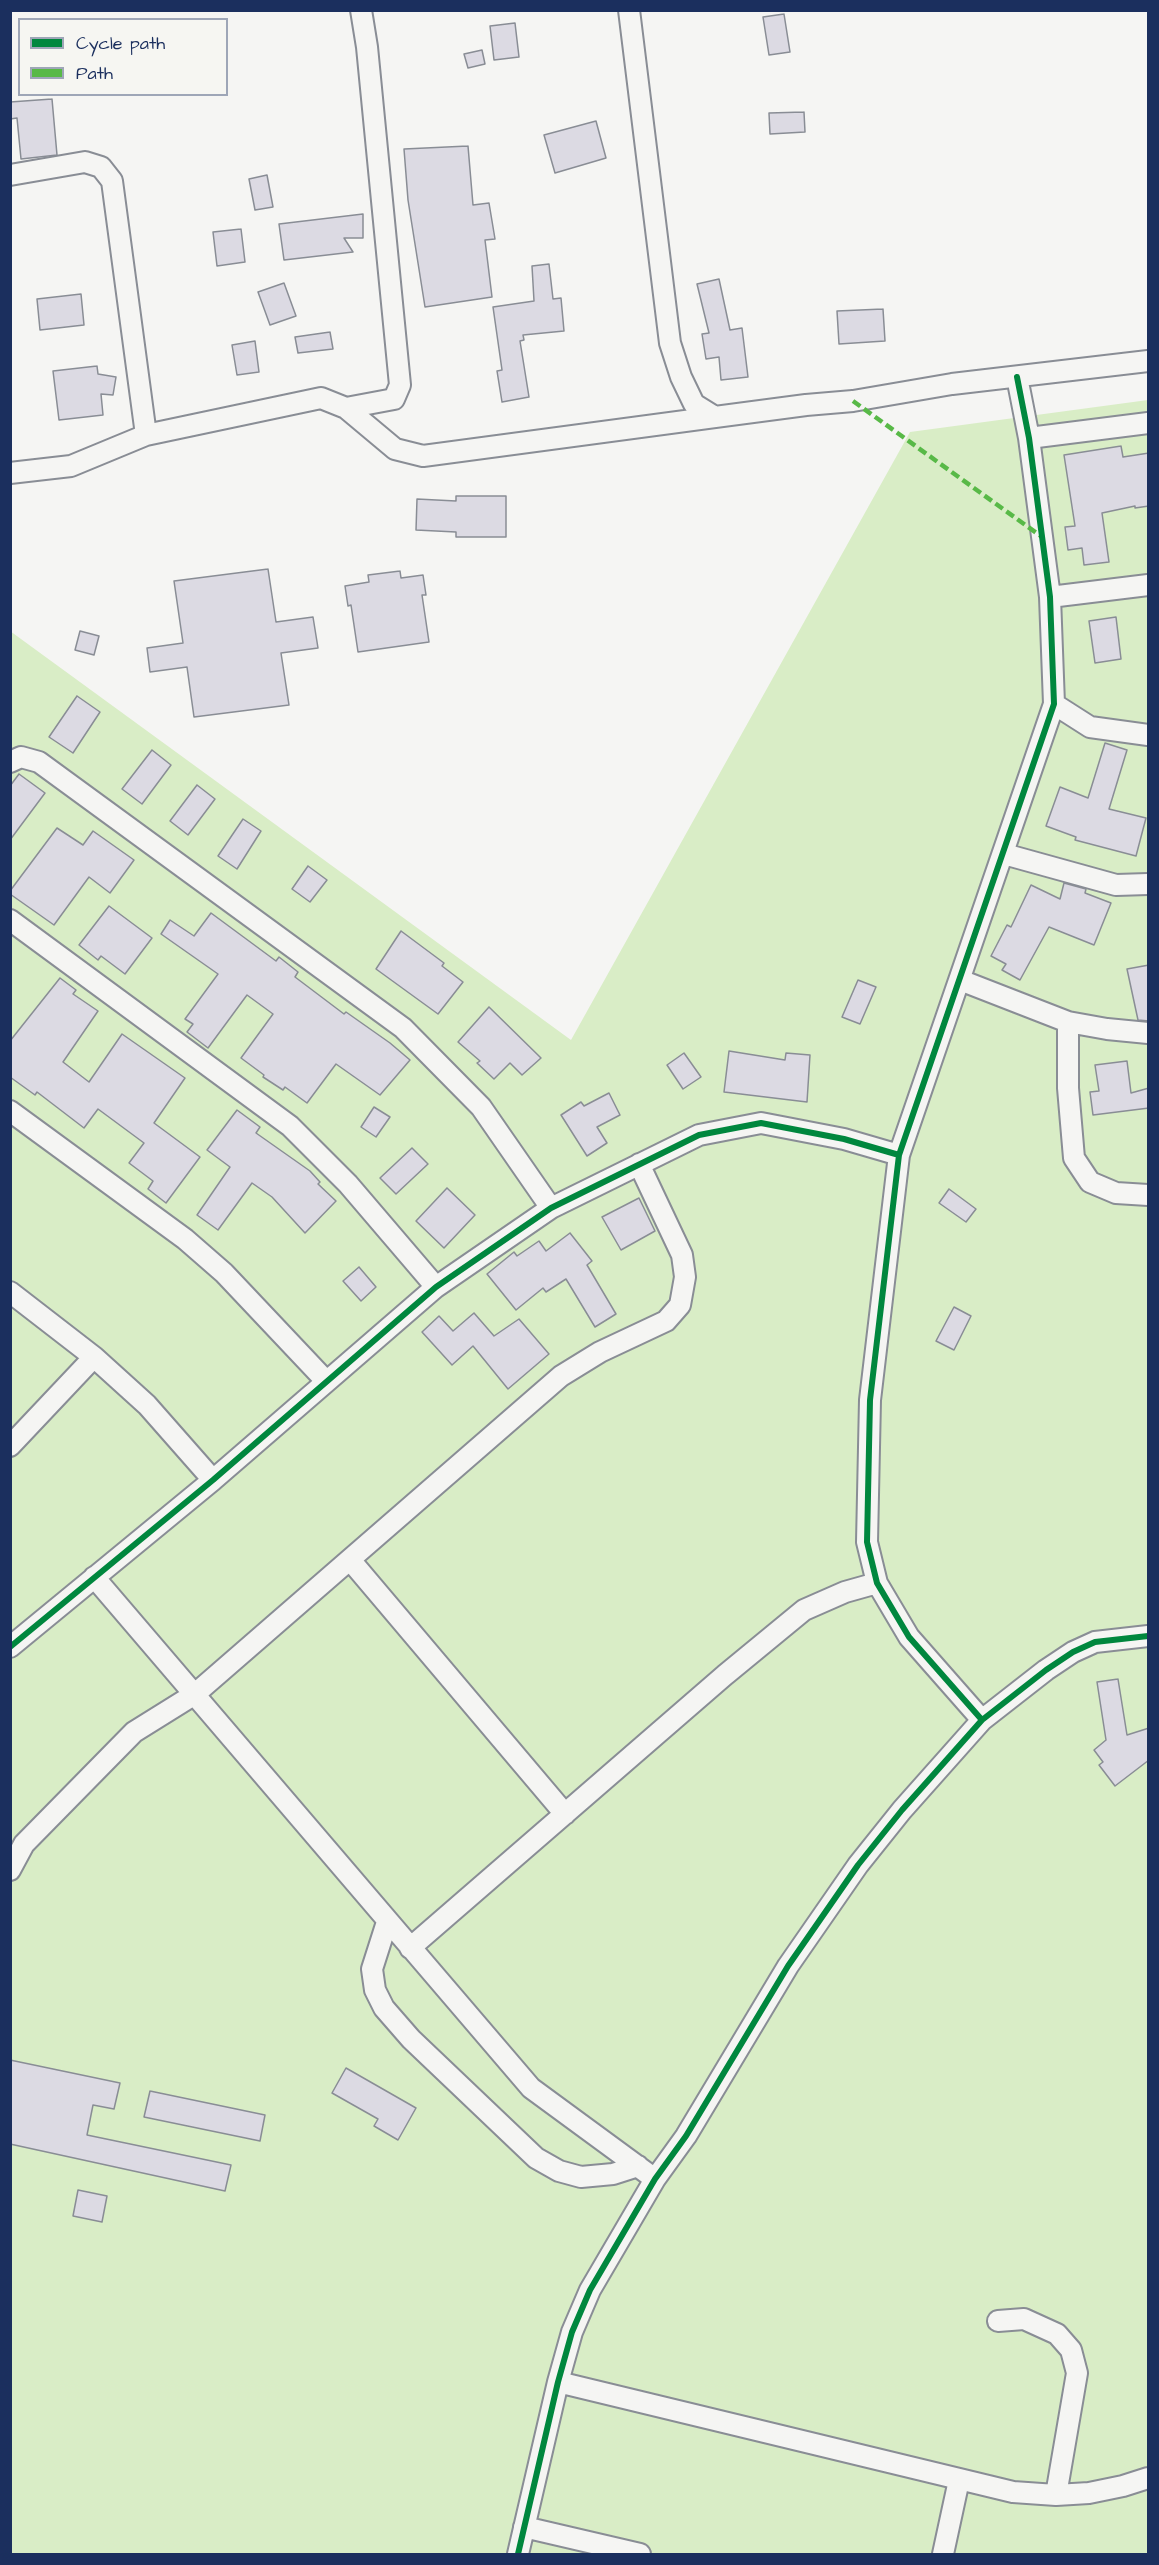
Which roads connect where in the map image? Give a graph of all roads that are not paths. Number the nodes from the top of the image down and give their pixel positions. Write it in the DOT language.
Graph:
graph roads {
  1 [pos="361,10"];
  2 [pos="629,10"];
  3 [pos="10,175"];
  4 [pos="1149,361"];
  5 [pos="1017,377"];
  6 [pos="346,408"];
  7 [pos="715,417"];
  8 [pos="1149,423"];
  9 [pos="146,435"];
  10 [pos="1029,438"];
  11 [pos="10,473"];
  12 [pos="1149,585"];
  13 [pos="1050,597"];
  14 [pos="1054,704"];
  15 [pos="1149,735"];
  16 [pos="10,762"];
  17 [pos="1004,854"];
  18 [pos="1149,884"];
  19 [pos="10,920"];
  20 [pos="960,980"];
  21 [pos="1068,1022"];
  22 [pos="1149,1033"];
  23 [pos="10,1111"];
  24 [pos="899,1155"];
  25 [pos="639,1164"];
  26 [pos="1149,1195"];
  27 [pos="551,1208"];
  28 [pos="436,1287"];
  29 [pos="10,1292"];
  30 [pos="94,1357"];
  31 [pos="326,1381"];
  32 [pos="10,1446"];
  33 [pos="213,1480"];
  34 [pos="351,1561"];
  35 [pos="94,1577"];
  36 [pos="877,1583"];
  37 [pos="1149,1636"];
  38 [pos="10,1647"];
  39 [pos="195,1694"];
  40 [pos="982,1720"];
  41 [pos="565,1814"];
  42 [pos="10,1870"];
  43 [pos="387,1922"];
  44 [pos="410,1948"];
  45 [pos="638,2166"];
  46 [pos="655,2179"];
  47 [pos="998,2321"];
  48 [pos="558,2382"];
  49 [pos="1149,2478"];
  50 [pos="959,2480"];
  51 [pos="1056,2495"];
  52 [pos="524,2527"];
  53 [pos="518,2554"];
  54 [pos="640,2554"];
  55 [pos="943,2554"];
  1 -- 6 [label="street"];
  2 -- 7 [label="street"];
  3 -- 9 [label="street"];
  4 -- 5 [label="street"];
  5 -- 7 [label="street"];
  5 -- 10 [label="street"];
  6 -- 7 [label="street"];
  6 -- 9 [label="street"];
  8 -- 10 [label="street"];
  9 -- 11 [label="street"];
  10 -- 13 [label="street"];
  12 -- 13 [label="street"];
  13 -- 14 [label="street"];
  14 -- 15 [label="street"];
  14 -- 17 [label="street"];
  16 -- 27 [label="street"];
  17 -- 18 [label="street"];
  17 -- 20 [label="street"];
  19 -- 28 [label="street"];
  20 -- 21 [label="street"];
  20 -- 24 [label="street"];
  21 -- 22 [label="street"];
  21 -- 26 [label="street"];
  23 -- 31 [label="street"];
  24 -- 25 [label="street"];
  24 -- 36 [label="street"];
  25 -- 27 [label="street"];
  25 -- 34 [label="street"];
  27 -- 28 [label="street"];
  28 -- 31 [label="street"];
  29 -- 30 [label="street"];
  30 -- 32 [label="street"];
  30 -- 33 [label="street"];
  31 -- 33 [label="street"];
  33 -- 35 [label="street"];
  34 -- 39 [label="street"];
  34 -- 41 [label="street"];
  35 -- 38 [label="street"];
  35 -- 39 [label="street"];
  36 -- 40 [label="street"];
  36 -- 41 [label="street"];
  37 -- 40 [label="street"];
  39 -- 42 [label="street"];
  39 -- 43 [label="street"];
  40 -- 46 [label="street"];
  41 -- 44 [label="street"];
  43 -- 44 [label="street"];
  43 -- 45 [label="street"];
  44 -- 45 [label="street"];
  45 -- 46 [label="street"];
  46 -- 48 [label="street"];
  47 -- 51 [label="street"];
  48 -- 50 [label="street"];
  48 -- 52 [label="street"];
  49 -- 51 [label="street"];
  50 -- 51 [label="street"];
  50 -- 55 [label="street"];
  52 -- 53 [label="street"];
  52 -- 54 [label="street"];
}
